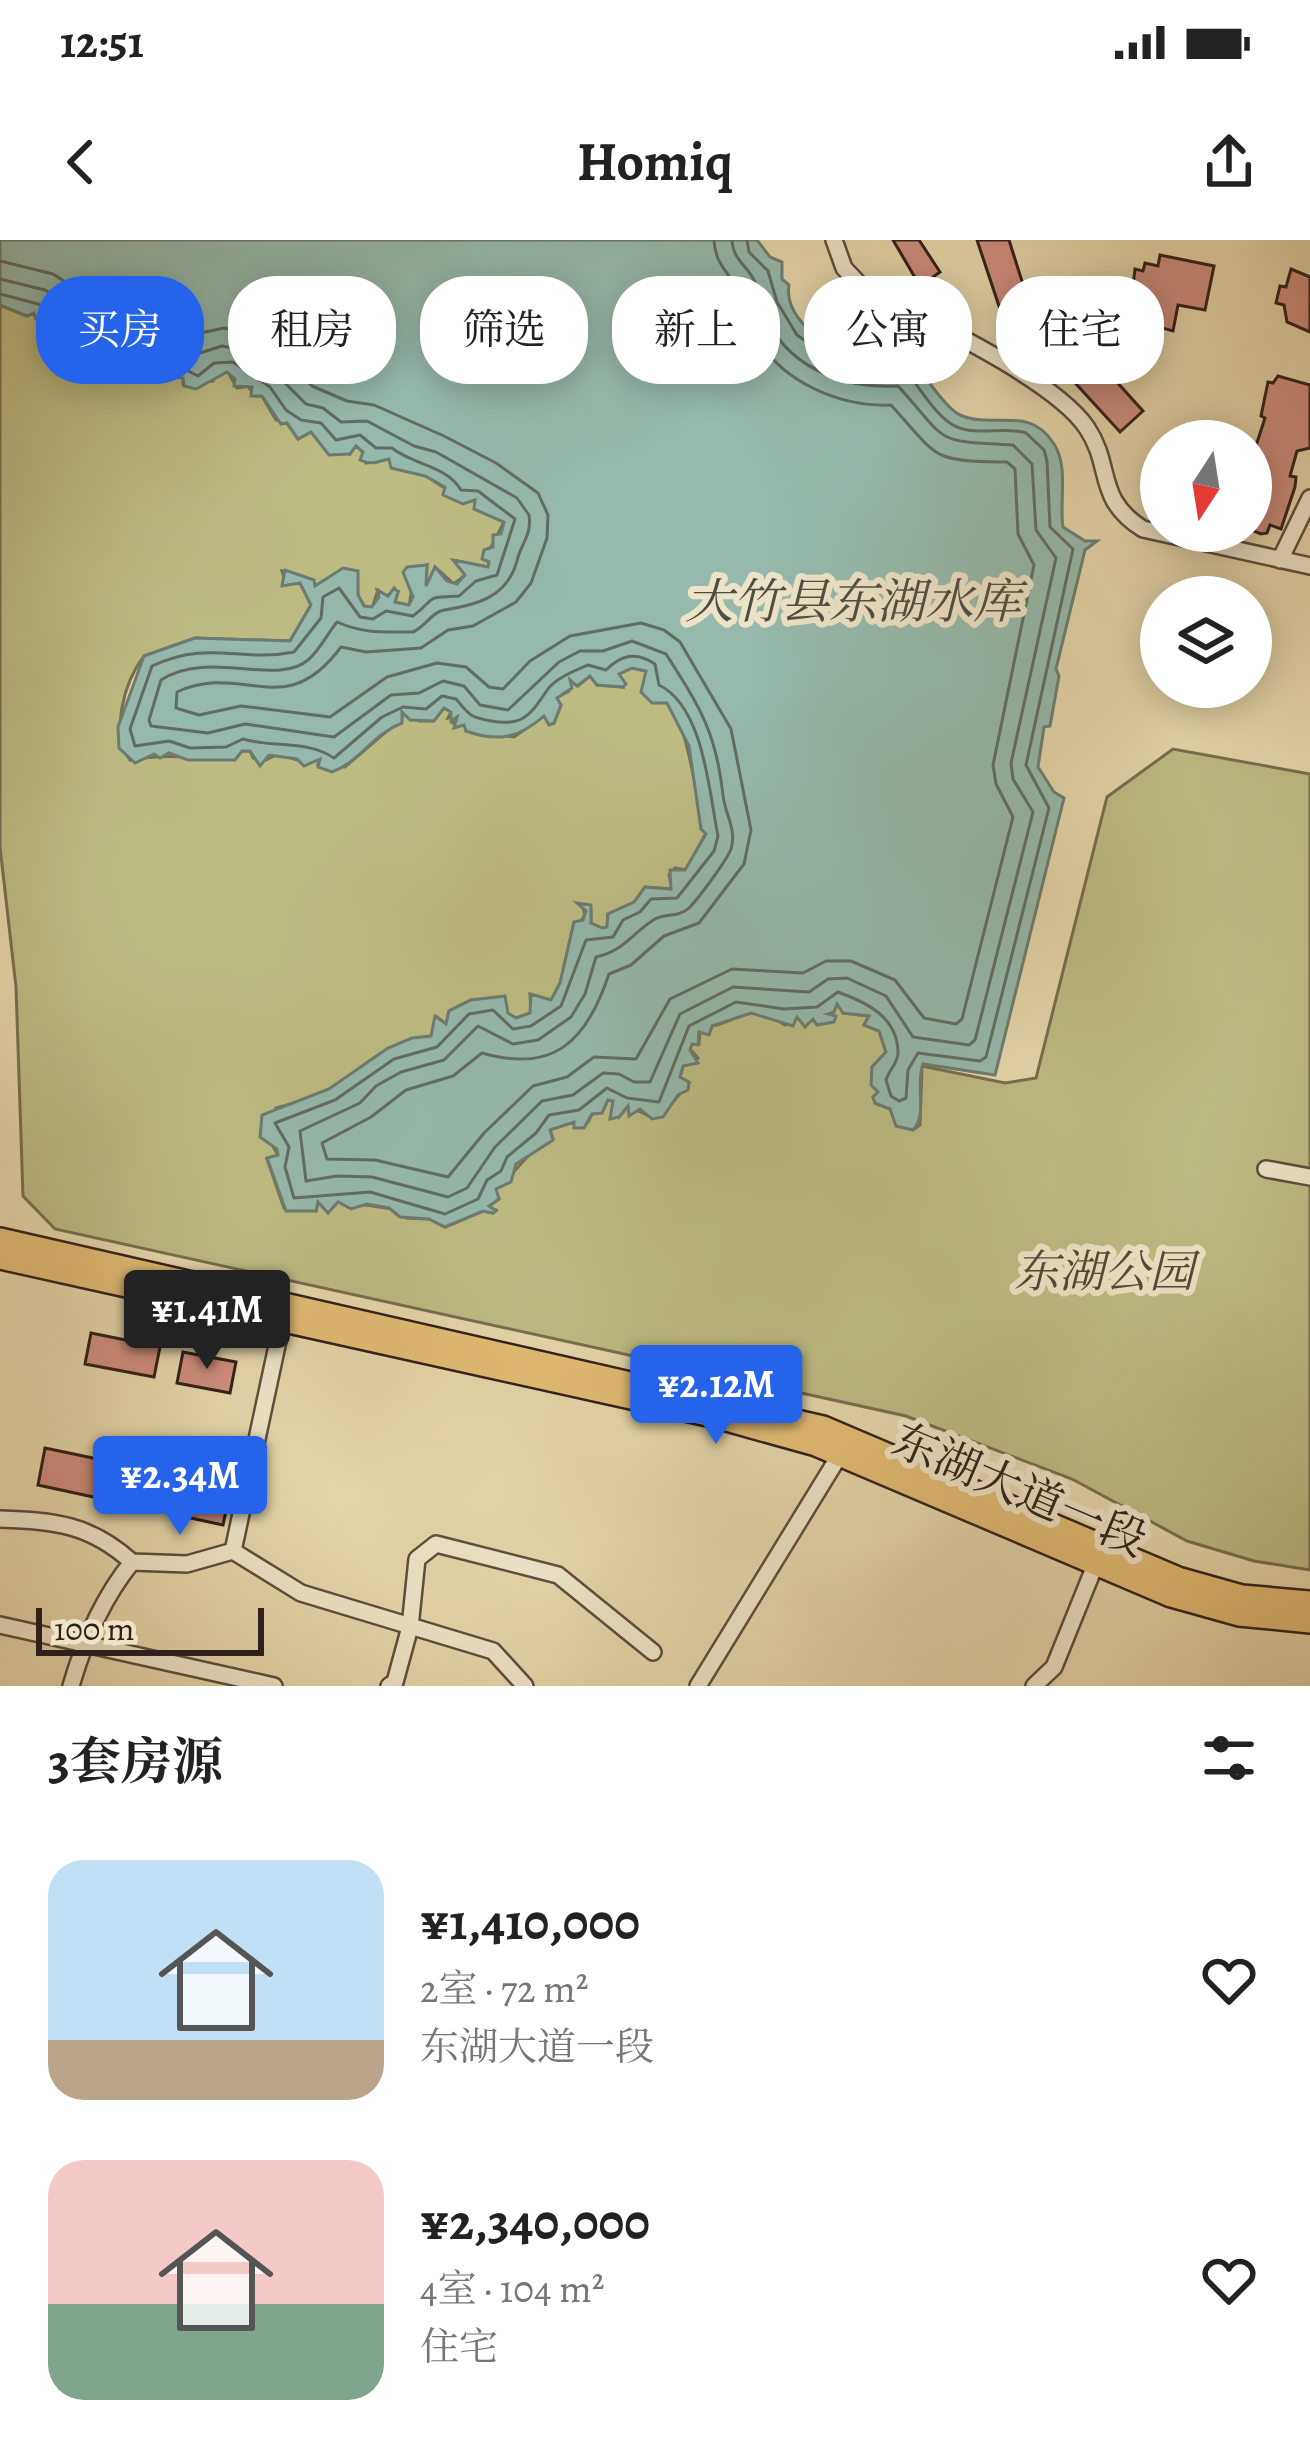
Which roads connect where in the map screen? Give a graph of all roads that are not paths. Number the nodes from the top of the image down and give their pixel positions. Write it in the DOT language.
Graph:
graph roads {
  1 [pos="834,240"];
  2 [pos="1310,498"];
  3 [pos="1280,560"];
  4 [pos="1310,566"];
  5 [pos="1266,1169"];
  6 [pos="1310,1177"];
  7 [pos="0,1239"];
  8 [pos="0,1258"];
  9 [pos="284,1312"];
  10 [pos="844,1446"];
  11 [pos="0,1519"];
  12 [pos="233,1551"];
  13 [pos="132,1562"];
  14 [pos="1096,1563"];
  15 [pos="1310,1602"];
  16 [pos="1310,1622"];
  17 [pos="0,1625"];
  18 [pos="410,1628"];
  19 [pos="83,1644"];
  20 [pos="653,1652"];
  21 [pos="266,1685"];
  22 [pos="71,1686"];
  23 [pos="389,1686"];
  24 [pos="525,1686"];
  25 [pos="698,1686"];
  26 [pos="1034,1686"];
  1 -- 3 [label="street"];
  2 -- 3 [label="street"];
  3 -- 4 [label="street"];
  5 -- 6 [label="street"];
  7 -- 9 [label="main road, 东湖大道一段"];
  8 -- 9 [label="main road, 东湖大道一段"];
  9 -- 10 [label="main road, 东湖大道一段"];
  9 -- 12 [label="street"];
  10 -- 14 [label="main road, 东湖大道一段"];
  10 -- 15 [label="main road, 东湖大道一段"];
  10 -- 25 [label="street"];
  11 -- 13 [label="street"];
  12 -- 13 [label="street"];
  12 -- 18 [label="street"];
  13 -- 19 [label="street"];
  14 -- 16 [label="main road, 东湖大道一段"];
  14 -- 26 [label="street"];
  17 -- 19 [label="street"];
  18 -- 20 [label="street"];
  18 -- 23 [label="street"];
  18 -- 24 [label="street"];
  19 -- 21 [label="street"];
  19 -- 22 [label="street"];
}
